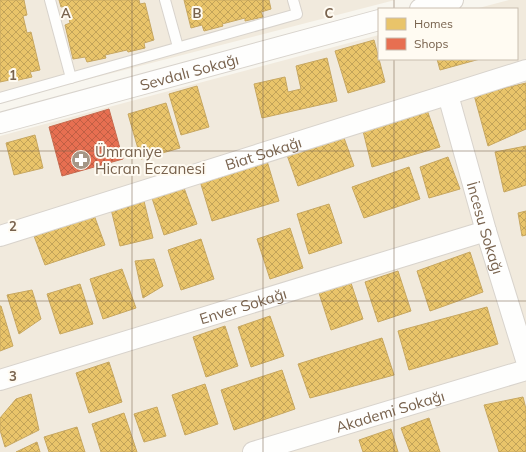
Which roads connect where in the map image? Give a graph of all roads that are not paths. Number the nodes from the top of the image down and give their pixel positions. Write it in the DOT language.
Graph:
graph roads {
  1 [pos="50,0"];
  2 [pos="165,0"];
  3 [pos="293,0"];
  4 [pos="453,0"];
  5 [pos="424,8"];
  6 [pos="378,20"];
  7 [pos="178,47"];
  8 [pos="526,70"];
  9 [pos="71,78"];
  10 [pos="448,95"];
  11 [pos="0,98"];
  12 [pos="0,124"];
  13 [pos="486,231"];
  14 [pos="0,236"];
  15 [pos="526,360"];
  16 [pos="526,370"];
  17 [pos="0,380"];
  18 [pos="253,452"];
  1 -- 9 [label="lane"];
  2 -- 7 [label="lane"];
  3 -- 7 [label="lane"];
  4 -- 5 [label="street"];
  6 -- 12 [label="street, Sevdalı Sokağı"];
  7 -- 9 [label="lane"];
  8 -- 10 [label="street, Biat Sokağı"];
  9 -- 11 [label="lane"];
  10 -- 13 [label="street, İncesu Sokağı"];
  10 -- 14 [label="street, Biat Sokağı"];
  13 -- 15 [label="street, İncesu Sokağı"];
  13 -- 17 [label="street, Enver Sokağı"];
  16 -- 18 [label="street, Akademi Sokağı"];
}
